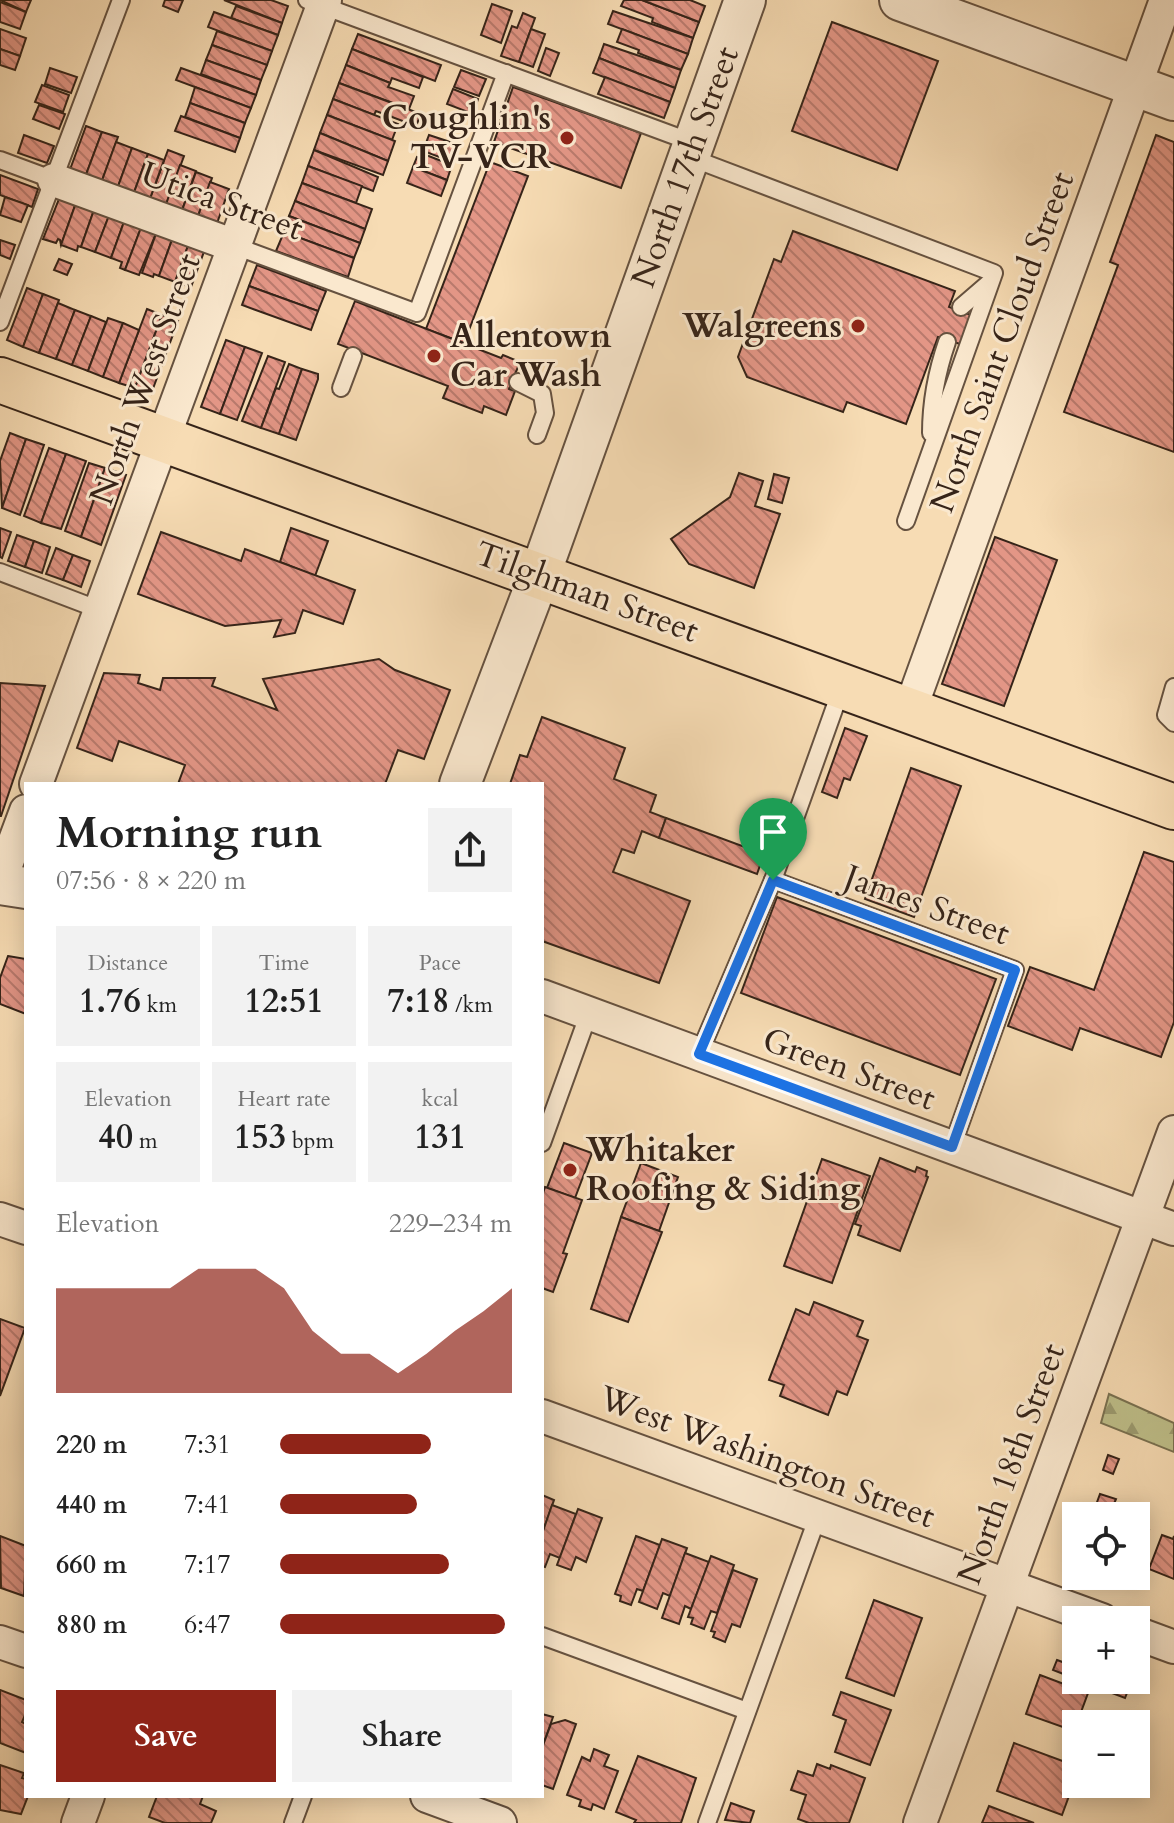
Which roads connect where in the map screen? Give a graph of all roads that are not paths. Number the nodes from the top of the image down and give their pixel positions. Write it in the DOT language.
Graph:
graph roads {
  1 [pos="121,0"];
  2 [pos="745,0"];
  3 [pos="900,0"];
  4 [pos="1166,0"];
  5 [pos="318,2"];
  6 [pos="506,73"];
  7 [pos="1135,86"];
  8 [pos="1174,100"];
  9 [pos="691,150"];
  10 [pos="0,160"];
  11 [pos="54,180"];
  12 [pos="235,246"];
  13 [pos="991,282"];
  14 [pos="961,307"];
  15 [pos="0,322"];
  16 [pos="947,342"];
  17 [pos="353,356"];
  18 [pos="0,380"];
  19 [pos="518,382"];
  20 [pos="341,388"];
  21 [pos="537,435"];
  22 [pos="163,441"];
  23 [pos="932,446"];
  24 [pos="906,521"];
  25 [pos="0,572"];
  26 [pos="540,574"];
  27 [pos="100,610"];
  28 [pos="843,685"];
  29 [pos="1174,687"];
  30 [pos="910,710"];
  31 [pos="1174,723"];
  32 [pos="37,782"];
  33 [pos="461,782"];
  34 [pos="1174,807"];
  35 [pos="24,817"];
  36 [pos="773,880"];
  37 [pos="0,883"];
  38 [pos="24,888"];
  39 [pos="544,997"];
  40 [pos="589,1013"];
  41 [pos="699,1054"];
  42 [pos="1174,1132"];
  43 [pos="544,1137"];
  44 [pos="952,1147"];
  45 [pos="1143,1218"];
  46 [pos="0,1219"];
  47 [pos="24,1227"];
  48 [pos="1174,1229"];
  49 [pos="544,1417"];
  50 [pos="818,1516"];
  51 [pos="1007,1584"];
  52 [pos="1065,1606"];
  53 [pos="544,1637"];
  54 [pos="1150,1638"];
  55 [pos="0,1642"];
  56 [pos="1174,1647"];
  57 [pos="24,1650"];
  58 [pos="747,1711"];
  59 [pos="87,1798"];
  60 [pos="302,1798"];
  61 [pos="432,1798"];
  62 [pos="78,1823"];
  63 [pos="293,1823"];
  64 [pos="500,1823"];
  65 [pos="707,1823"];
  66 [pos="920,1823"];
  1 -- 11 [label="lane"];
  2 -- 9 [label="street, North 17th Street"];
  3 -- 7 [label="street"];
  4 -- 7 [label="street, North Saint Cloud Street"];
  5 -- 6 [label="lane"];
  5 -- 12 [label="street, North West Street"];
  6 -- 9 [label="lane"];
  6 -- 12 [label="lane, Utica Street"];
  7 -- 8 [label="street"];
  7 -- 30 [label="street, North Saint Cloud Street"];
  9 -- 13 [label="lane"];
  9 -- 26 [label="street, North 17th Street"];
  10 -- 11 [label="lane, Utica Street"];
  11 -- 12 [label="street, Utica Street"];
  11 -- 15 [label="lane"];
  12 -- 22 [label="street, North West Street"];
  13 -- 14 [label="lane"];
  13 -- 23 [label="lane"];
  16 -- 23 [label="lane"];
  17 -- 20 [label="lane"];
  18 -- 22 [label="main road, Tilghman Street"];
  19 -- 21 [label="lane"];
  22 -- 26 [label="main road, Tilghman Street"];
  22 -- 27 [label="street, North West Street"];
  23 -- 24 [label="lane"];
  25 -- 27 [label="lane"];
  26 -- 28 [label="main road, Tilghman Street"];
  26 -- 33 [label="street, North 17th Street"];
  27 -- 32 [label="street, North West Street"];
  28 -- 30 [label="main road, Tilghman Street"];
  28 -- 36 [label="lane"];
  29 -- 31 [label="lane"];
  30 -- 34 [label="main road, Tilghman Street"];
  35 -- 37 [label="street"];
  36 -- 41 [label="lane"];
  36 -- 44 [label="lane, James Street"];
  37 -- 38 [label="street"];
  39 -- 40 [label="street, Green Street"];
  40 -- 41 [label="street, Green Street"];
  40 -- 43 [label="lane"];
  41 -- 44 [label="street, Green Street"];
  42 -- 45 [label="street, North 18th Street"];
  44 -- 45 [label="street, Green Street"];
  45 -- 48 [label="street, Green Street"];
  45 -- 51 [label="street, North 18th Street"];
  46 -- 47 [label="street"];
  49 -- 50 [label="street, West Washington Street"];
  50 -- 51 [label="street, West Washington Street"];
  50 -- 58 [label="lane"];
  51 -- 52 [label="street, West Washington Street"];
  51 -- 66 [label="street, North 18th Street"];
  53 -- 58 [label="lane"];
  54 -- 56 [label="street"];
  55 -- 57 [label="street"];
  58 -- 65 [label="lane"];
  59 -- 62 [label="street"];
  60 -- 63 [label="lane"];
  61 -- 64 [label="street"];
}
